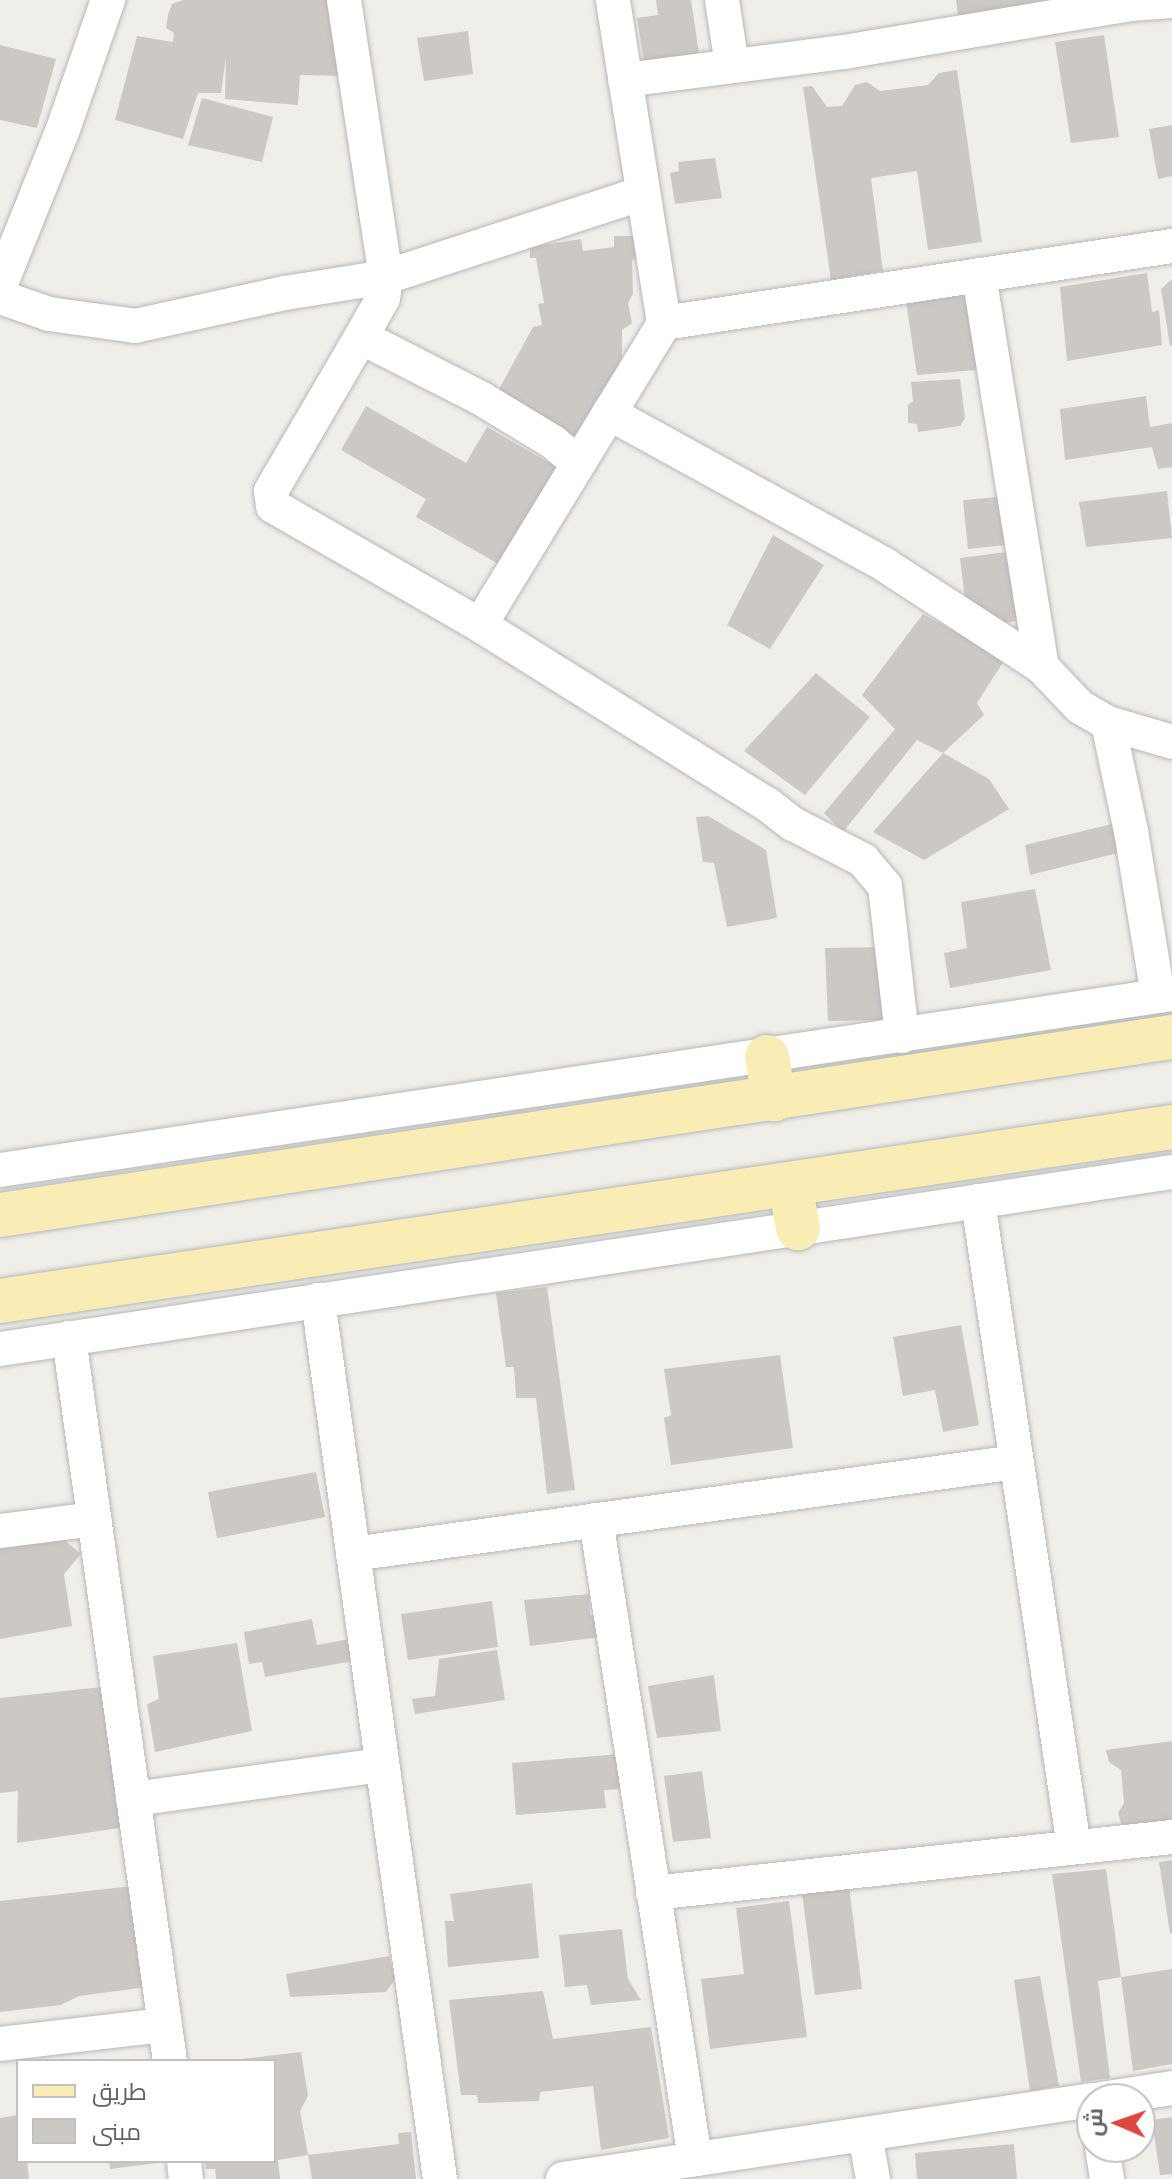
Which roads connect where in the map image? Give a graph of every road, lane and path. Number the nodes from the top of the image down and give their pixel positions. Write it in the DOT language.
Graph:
graph roads {
  1 [pos="108,0"];
  2 [pos="344,0"];
  3 [pos="613,0"];
  4 [pos="722,0"];
  5 [pos="1172,1"];
  6 [pos="732,65"];
  7 [pos="625,80"];
  8 [pos="643,193"];
  9 [pos="1172,246"];
  10 [pos="979,275"];
  11 [pos="386,277"];
  12 [pos="0,286"];
  13 [pos="0,297"];
  14 [pos="664,323"];
  15 [pos="361,337"];
  16 [pos="609,413"];
  17 [pos="578,463"];
  18 [pos="480,625"];
  19 [pos="1042,667"];
  20 [pos="1108,723"];
  21 [pos="1172,742"];
  22 [pos="1165,995"];
  23 [pos="902,1036"];
  24 [pos="1172,1037"];
  25 [pos="767,1057"];
  26 [pos="774,1099"];
  27 [pos="1172,1127"];
  28 [pos="0,1170"];
  29 [pos="1172,1172"];
  30 [pos="790,1185"];
  31 [pos="978,1201"];
  32 [pos="0,1215"];
  33 [pos="798,1228"];
  34 [pos="318,1300"];
  35 [pos="0,1301"];
  36 [pos="69,1338"];
  37 [pos="0,1349"];
  38 [pos="1016,1462"];
  39 [pos="94,1519"];
  40 [pos="596,1520"];
  41 [pos="0,1531"];
  42 [pos="353,1554"];
  43 [pos="382,1765"];
  44 [pos="133,1799"];
  45 [pos="1172,1837"];
  46 [pos="1074,1847"];
  47 [pos="653,1893"];
  48 [pos="165,2025"];
  49 [pos="0,2044"];
  50 [pos="170,2059"];
  51 [pos="1076,2102"];
  52 [pos="865,2134"];
  53 [pos="695,2159"];
  54 [pos="440,2179"];
  55 [pos="563,2179"];
  56 [pos="873,2179"];
  1 -- 12 [label="street"];
  2 -- 11 [label="street"];
  3 -- 7 [label="street"];
  4 -- 6 [label="street"];
  5 -- 6 [label="street"];
  6 -- 7 [label="street"];
  7 -- 8 [label="street"];
  8 -- 11 [label="street"];
  8 -- 14 [label="street"];
  9 -- 10 [label="street"];
  10 -- 14 [label="street"];
  10 -- 19 [label="street"];
  11 -- 13 [label="street"];
  11 -- 15 [label="street"];
  14 -- 16 [label="street"];
  15 -- 17 [label="street"];
  15 -- 18 [label="street"];
  16 -- 17 [label="street"];
  16 -- 19 [label="street"];
  17 -- 18 [label="street"];
  18 -- 23 [label="street"];
  19 -- 20 [label="street"];
  20 -- 21 [label="street"];
  20 -- 22 [label="street"];
  22 -- 23 [label="street"];
  23 -- 25 [label="street"];
  24 -- 26 [label="main road"];
  25 -- 26 [label="main road"];
  25 -- 28 [label="street"];
  26 -- 32 [label="main road"];
  27 -- 30 [label="main road"];
  29 -- 31 [label="street"];
  30 -- 33 [label="main road"];
  30 -- 35 [label="main road"];
  31 -- 33 [label="street"];
  31 -- 38 [label="street"];
  33 -- 34 [label="street"];
  34 -- 36 [label="street"];
  34 -- 42 [label="street"];
  36 -- 37 [label="street"];
  36 -- 39 [label="street"];
  38 -- 40 [label="street"];
  38 -- 46 [label="street"];
  39 -- 41 [label="street"];
  39 -- 44 [label="street"];
  40 -- 42 [label="street"];
  40 -- 47 [label="street"];
  42 -- 43 [label="street"];
  43 -- 44 [label="street"];
  43 -- 54 [label="street"];
  44 -- 48 [label="street"];
  45 -- 46 [label="street"];
  46 -- 47 [label="street"];
  47 -- 53 [label="street"];
  48 -- 49 [label="street"];
  48 -- 50 [label="street"];
  51 -- 52 [label="street"];
  52 -- 53 [label="street"];
  52 -- 56 [label="street"];
  53 -- 55 [label="street"];
}
